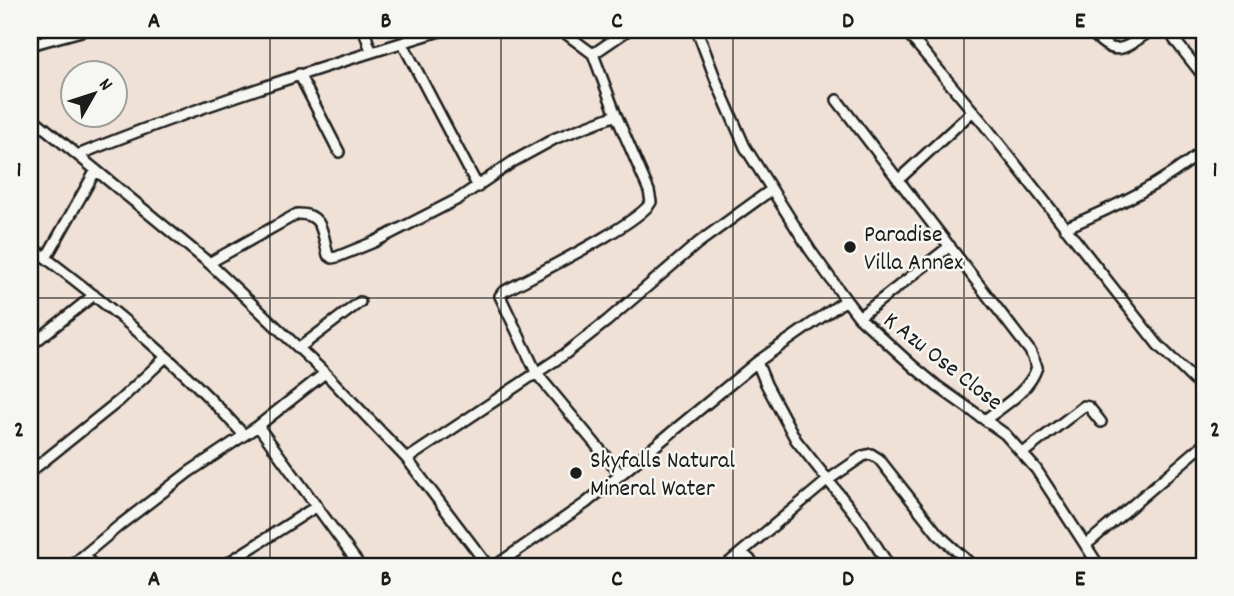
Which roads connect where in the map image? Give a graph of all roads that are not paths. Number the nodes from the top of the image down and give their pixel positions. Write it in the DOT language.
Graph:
graph roads {
  1 [pos="85,30"];
  2 [pos="364,30"];
  3 [pos="443,30"];
  4 [pos="561,30"];
  5 [pos="628,30"];
  6 [pos="697,30"];
  7 [pos="905,30"];
  8 [pos="1090,30"];
  9 [pos="1152,30"];
  10 [pos="1174,39"];
  11 [pos="403,44"];
  12 [pos="30,45"];
  13 [pos="371,51"];
  14 [pos="593,54"];
  15 [pos="299,75"];
  16 [pos="1204,77"];
  17 [pos="837,100"];
  18 [pos="973,111"];
  19 [pos="616,115"];
  20 [pos="30,116"];
  21 [pos="339,152"];
  22 [pos="1204,152"];
  23 [pos="78,155"];
  24 [pos="96,170"];
  25 [pos="898,180"];
  26 [pos="478,187"];
  27 [pos="771,190"];
  28 [pos="1065,228"];
  29 [pos="30,246"];
  30 [pos="950,246"];
  31 [pos="46,258"];
  32 [pos="209,263"];
  33 [pos="94,295"];
  34 [pos="846,300"];
  35 [pos="360,302"];
  36 [pos="859,317"];
  37 [pos="30,346"];
  38 [pos="299,348"];
  39 [pos="166,357"];
  40 [pos="757,362"];
  41 [pos="325,373"];
  42 [pos="537,374"];
  43 [pos="1204,390"];
  44 [pos="986,419"];
  45 [pos="1101,422"];
  46 [pos="258,426"];
  47 [pos="244,435"];
  48 [pos="1204,444"];
  49 [pos="1023,453"];
  50 [pos="407,459"];
  51 [pos="30,472"];
  52 [pos="621,475"];
  53 [pos="828,480"];
  54 [pos="317,506"];
  55 [pos="1086,545"];
  56 [pos="743,553"];
  57 [pos="85,555"];
  58 [pos="237,562"];
  59 [pos="71,566"];
  60 [pos="93,566"];
  61 [pos="223,566"];
  62 [pos="360,566"];
  63 [pos="488,566"];
  64 [pos="495,566"];
  65 [pos="725,566"];
  66 [pos="756,566"];
  67 [pos="889,566"];
  68 [pos="973,566"];
  69 [pos="1099,566"];
  1 -- 12 [label="street"];
  2 -- 13 [label="street"];
  3 -- 11 [label="street"];
  4 -- 14 [label="street"];
  5 -- 14 [label="street"];
  6 -- 27 [label="street, K Azu Ose Close"];
  7 -- 18 [label="street"];
  8 -- 9 [label="street"];
  10 -- 16 [label="street"];
  11 -- 13 [label="street"];
  11 -- 26 [label="street"];
  13 -- 15 [label="street"];
  14 -- 19 [label="street"];
  15 -- 21 [label="street"];
  15 -- 23 [label="street"];
  17 -- 25 [label="street"];
  18 -- 25 [label="street"];
  18 -- 28 [label="street"];
  19 -- 26 [label="street"];
  19 -- 42 [label="street"];
  20 -- 23 [label="street"];
  22 -- 28 [label="street"];
  23 -- 24 [label="street"];
  24 -- 31 [label="street"];
  24 -- 32 [label="street"];
  25 -- 30 [label="street"];
  26 -- 32 [label="street"];
  27 -- 34 [label="street, K Azu Ose Close"];
  27 -- 42 [label="street"];
  28 -- 43 [label="street"];
  29 -- 31 [label="street"];
  30 -- 36 [label="street"];
  30 -- 44 [label="street"];
  31 -- 33 [label="street"];
  32 -- 38 [label="street"];
  33 -- 37 [label="street"];
  33 -- 39 [label="street"];
  34 -- 36 [label="street, K Azu Ose Close"];
  34 -- 40 [label="street"];
  35 -- 38 [label="street"];
  36 -- 44 [label="street, K Azu Ose Close"];
  38 -- 41 [label="street"];
  39 -- 47 [label="street"];
  39 -- 51 [label="street"];
  40 -- 52 [label="street"];
  40 -- 53 [label="street"];
  41 -- 46 [label="street"];
  41 -- 50 [label="street"];
  42 -- 50 [label="street"];
  42 -- 52 [label="street"];
  44 -- 49 [label="street, K Azu Ose Close"];
  45 -- 49 [label="street"];
  46 -- 47 [label="street"];
  46 -- 54 [label="street"];
  47 -- 57 [label="street"];
  48 -- 55 [label="street"];
  49 -- 55 [label="street, K Azu Ose Close"];
  50 -- 63 [label="street"];
  52 -- 64 [label="street"];
  53 -- 56 [label="street"];
  53 -- 67 [label="street"];
  53 -- 68 [label="street"];
  54 -- 58 [label="street"];
  54 -- 62 [label="street"];
  55 -- 69 [label="street, K Azu Ose Close"];
  56 -- 65 [label="street"];
  56 -- 66 [label="street"];
  57 -- 59 [label="street"];
  57 -- 60 [label="street"];
  58 -- 61 [label="street"];
}
